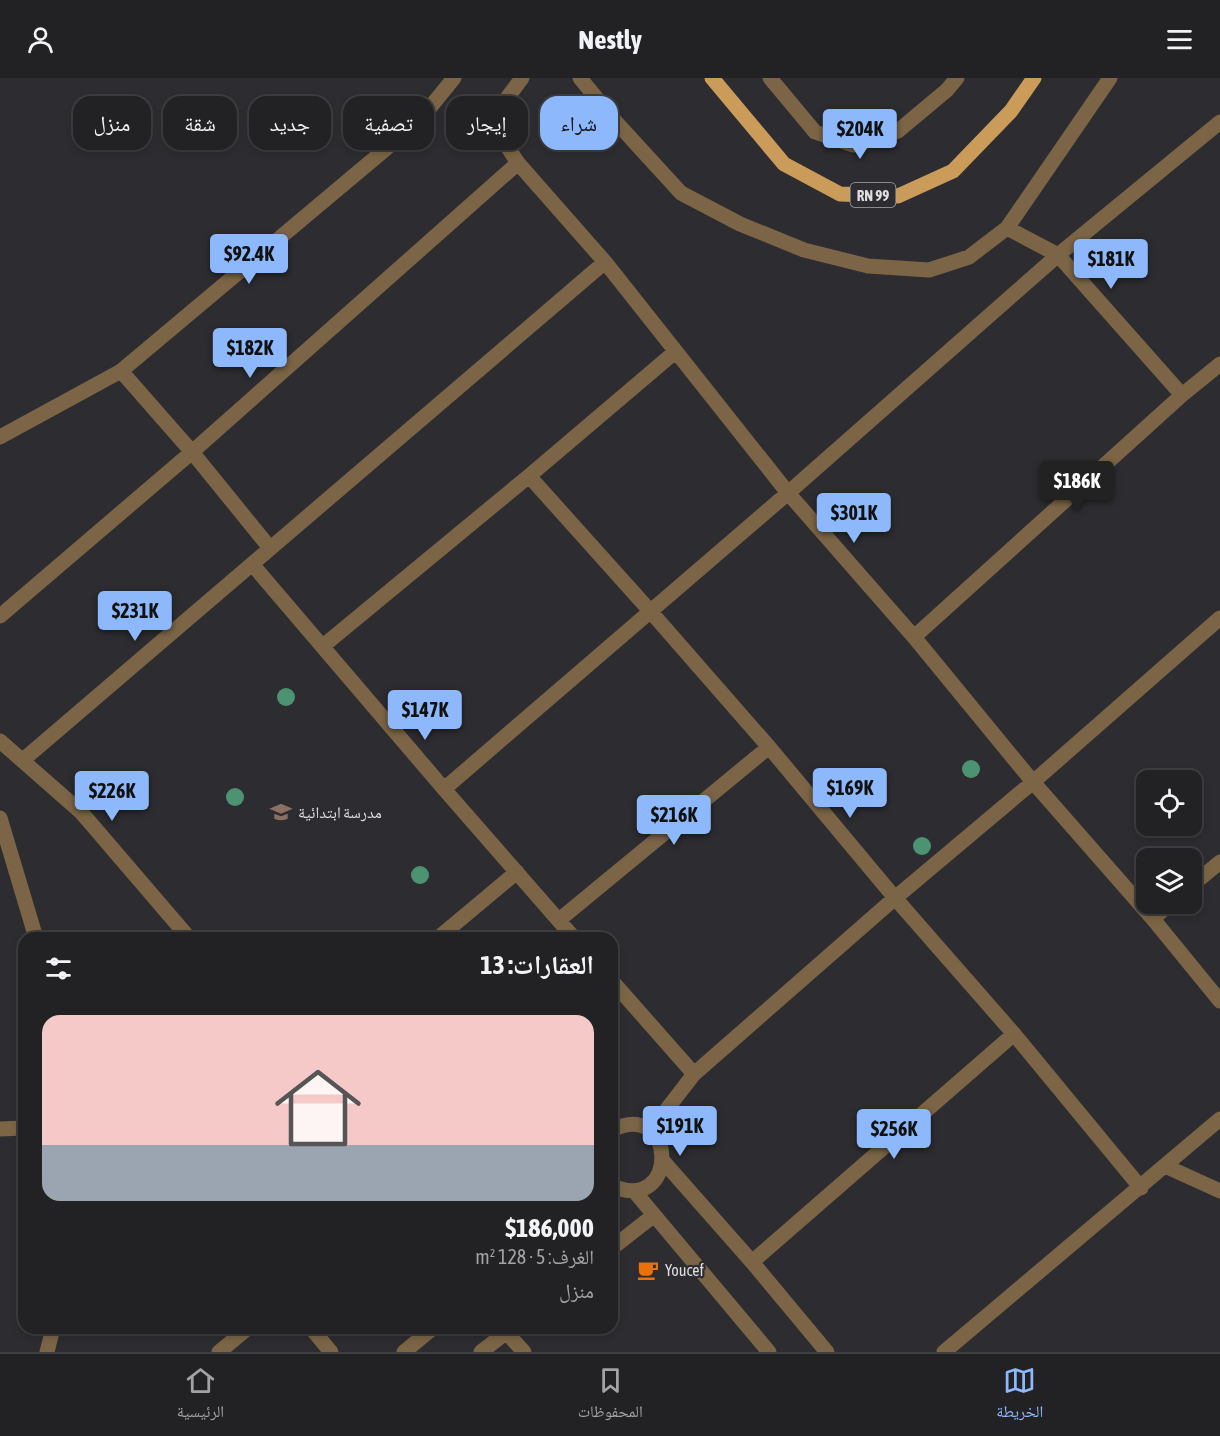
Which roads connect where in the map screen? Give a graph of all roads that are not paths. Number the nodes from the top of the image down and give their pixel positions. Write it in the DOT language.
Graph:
graph roads {
  1 [pos="454,78"];
  2 [pos="522,78"];
  3 [pos="580,78"];
  4 [pos="712,78"];
  5 [pos="770,78"];
  6 [pos="957,78"];
  7 [pos="1034,78"];
  8 [pos="1110,78"];
  9 [pos="944,84"];
  10 [pos="1220,122"];
  11 [pos="518,163"];
  12 [pos="1007,228"];
  13 [pos="1058,255"];
  14 [pos="605,262"];
  15 [pos="675,352"];
  16 [pos="1220,364"];
  17 [pos="121,371"];
  18 [pos="1182,395"];
  19 [pos="0,437"];
  20 [pos="192,452"];
  21 [pos="529,476"];
  22 [pos="788,493"];
  23 [pos="270,548"];
  24 [pos="252,564"];
  25 [pos="651,612"];
  26 [pos="0,616"];
  27 [pos="1220,618"];
  28 [pos="914,636"];
  29 [pos="322,646"];
  30 [pos="0,741"];
  31 [pos="769,747"];
  32 [pos="23,760"];
  33 [pos="1033,782"];
  34 [pos="444,789"];
  35 [pos="0,818"];
  36 [pos="1220,862"];
  37 [pos="517,872"];
  38 [pos="1202,877"];
  39 [pos="895,898"];
  40 [pos="1159,914"];
  41 [pos="1153,919"];
  42 [pos="559,920"];
  43 [pos="34,932"];
  44 [pos="184,932"];
  45 [pos="445,932"];
  46 [pos="569,932"];
  47 [pos="618,988"];
  48 [pos="1220,1001"];
  49 [pos="1014,1034"];
  50 [pos="694,1074"];
  51 [pos="1220,1119"];
  52 [pos="618,1127"];
  53 [pos="18,1128"];
  54 [pos="0,1129"];
  55 [pos="650,1131"];
  56 [pos="663,1161"];
  57 [pos="1165,1166"];
  58 [pos="618,1188"];
  59 [pos="1141,1188"];
  60 [pos="634,1191"];
  61 [pos="1220,1191"];
  62 [pos="653,1216"];
  63 [pos="618,1243"];
  64 [pos="752,1262"];
  65 [pos="52,1334"];
  66 [pos="230,1334"];
  67 [pos="316,1334"];
  68 [pos="426,1334"];
  69 [pos="504,1334"];
  70 [pos="512,1334"];
  71 [pos="47,1352"];
  72 [pos="219,1352"];
  73 [pos="331,1352"];
  74 [pos="404,1352"];
  75 [pos="481,1352"];
  76 [pos="524,1352"];
  77 [pos="769,1352"];
  78 [pos="827,1352"];
  79 [pos="944,1352"];
  1 -- 17 [label="street"];
  2 -- 11 [label="street"];
  3 -- 12 [label="street"];
  4 -- 7 [label="main road, RN 99"];
  5 -- 9 [label="street"];
  6 -- 9 [label="street"];
  8 -- 12 [label="street"];
  10 -- 13 [label="street"];
  11 -- 14 [label="street"];
  11 -- 20 [label="street"];
  12 -- 13 [label="street"];
  13 -- 18 [label="street"];
  13 -- 22 [label="street"];
  14 -- 15 [label="street"];
  14 -- 23 [label="street"];
  15 -- 21 [label="street"];
  15 -- 22 [label="street"];
  16 -- 18 [label="street"];
  17 -- 19 [label="street"];
  17 -- 20 [label="street"];
  18 -- 28 [label="street"];
  20 -- 23 [label="street"];
  20 -- 26 [label="street"];
  21 -- 25 [label="street"];
  21 -- 29 [label="street"];
  22 -- 25 [label="street"];
  22 -- 28 [label="street"];
  23 -- 24 [label="street"];
  24 -- 29 [label="street"];
  24 -- 32 [label="street"];
  25 -- 31 [label="street"];
  25 -- 34 [label="street"];
  27 -- 33 [label="street"];
  28 -- 33 [label="street"];
  29 -- 34 [label="street"];
  30 -- 32 [label="street"];
  31 -- 39 [label="street"];
  31 -- 42 [label="street"];
  32 -- 44 [label="street"];
  33 -- 39 [label="street"];
  33 -- 41 [label="street"];
  34 -- 37 [label="street"];
  35 -- 43 [label="street"];
  36 -- 38 [label="street"];
  37 -- 42 [label="street"];
  37 -- 45 [label="street"];
  39 -- 49 [label="street"];
  39 -- 50 [label="street"];
  40 -- 41 [label="street"];
  41 -- 48 [label="street"];
  42 -- 46 [label="street"];
  47 -- 50 [label="street"];
  49 -- 59 [label="street"];
  49 -- 64 [label="street"];
  50 -- 55 [label="street"];
  51 -- 57 [label="street"];
  52 -- 55 [label="street"];
  53 -- 54 [label="street"];
  55 -- 56 [label="street"];
  56 -- 60 [label="street"];
  56 -- 64 [label="street"];
  57 -- 59 [label="street"];
  57 -- 61 [label="street"];
  58 -- 60 [label="street"];
  59 -- 79 [label="street"];
  60 -- 62 [label="street"];
  62 -- 63 [label="street"];
  62 -- 77 [label="street"];
  64 -- 78 [label="street"];
  65 -- 71 [label="street"];
  66 -- 72 [label="street"];
  67 -- 73 [label="street"];
  68 -- 74 [label="street"];
  69 -- 75 [label="street"];
  70 -- 76 [label="street"];
}
